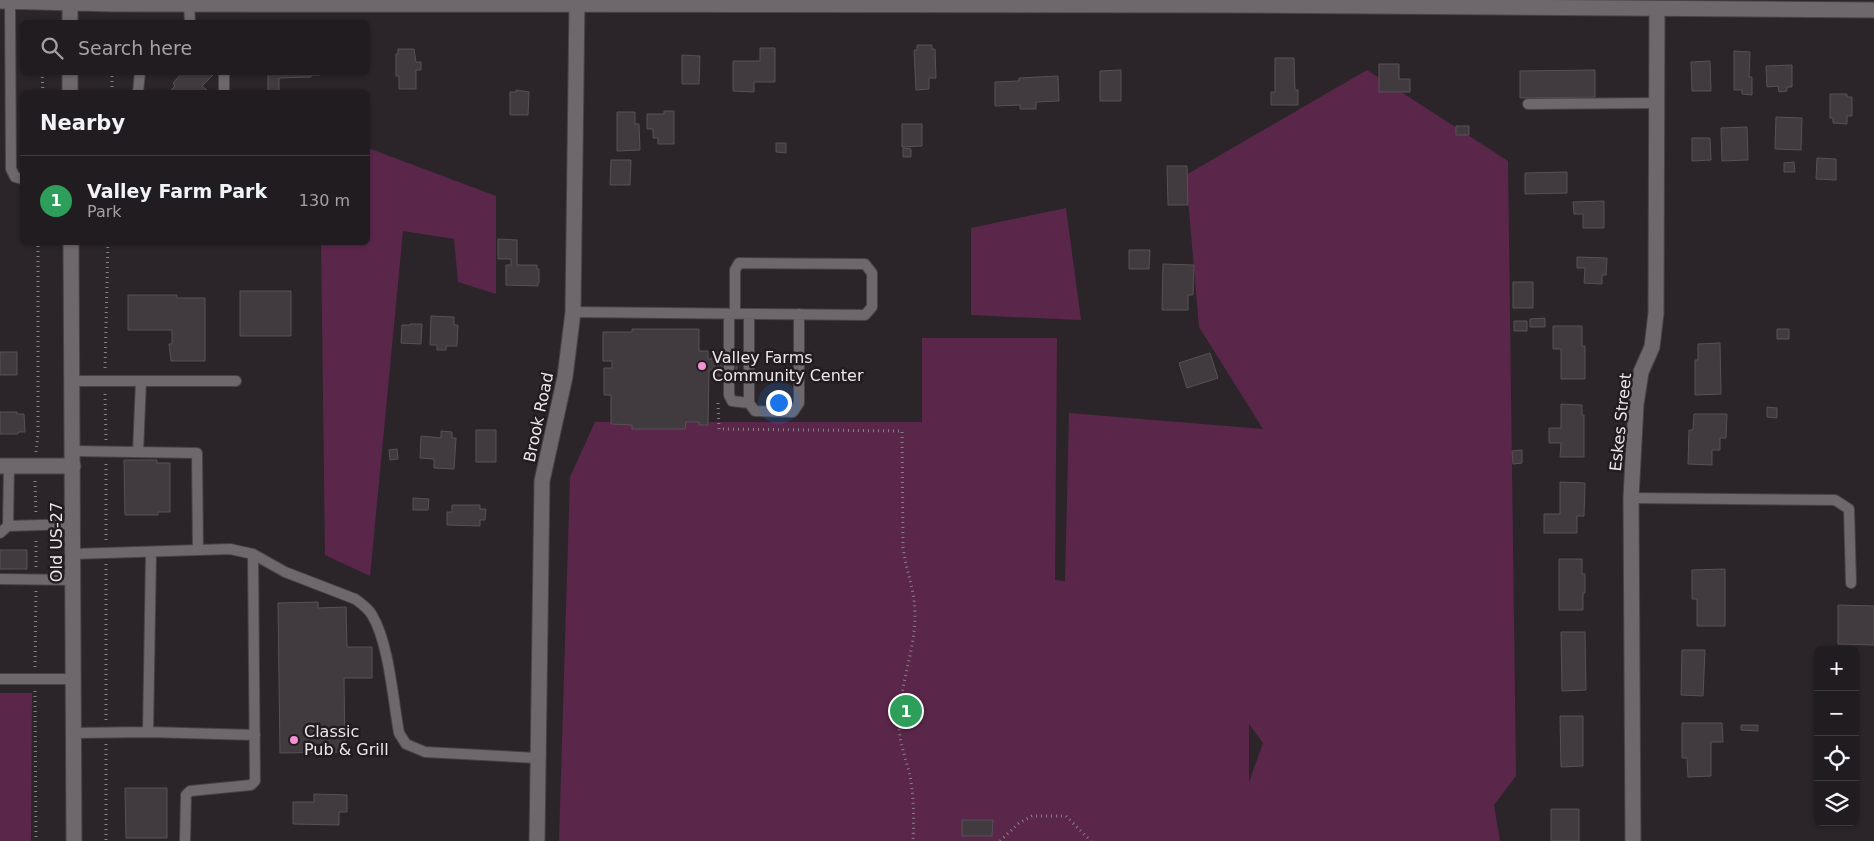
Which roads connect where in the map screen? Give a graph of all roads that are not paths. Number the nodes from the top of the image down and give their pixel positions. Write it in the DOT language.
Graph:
graph roads {
  1 [pos="5,1"];
  2 [pos="70,1"];
  3 [pos="269,2"];
  4 [pos="450,2"];
  5 [pos="577,2"];
  6 [pos="1229,3"];
  7 [pos="189,4"];
  8 [pos="1657,9"];
  9 [pos="1874,10"];
  10 [pos="70,20"];
  11 [pos="190,20"];
  12 [pos="70,75"];
  13 [pos="140,75"];
  14 [pos="224,75"];
  15 [pos="70,90"];
  16 [pos="138,90"];
  17 [pos="224,90"];
  18 [pos="1528,104"];
  19 [pos="1657,104"];
  20 [pos="20,178"];
  21 [pos="71,245"];
  22 [pos="573,312"];
  23 [pos="732,314"];
  24 [pos="749,314"];
  25 [pos="799,314"];
  26 [pos="236,380"];
  27 [pos="73,381"];
  28 [pos="141,381"];
  29 [pos="749,403"];
  30 [pos="138,452"];
  31 [pos="73,459"];
  32 [pos="5,466"];
  33 [pos="1631,498"];
  34 [pos="73,524"];
  35 [pos="8,526"];
  36 [pos="0,533"];
  37 [pos="198,550"];
  38 [pos="151,552"];
  39 [pos="73,554"];
  40 [pos="253,554"];
  41 [pos="0,579"];
  42 [pos="73,580"];
  43 [pos="1851,583"];
  44 [pos="0,679"];
  45 [pos="73,679"];
  46 [pos="148,732"];
  47 [pos="74,733"];
  48 [pos="255,735"];
  49 [pos="537,758"];
  50 [pos="74,841"];
  51 [pos="185,841"];
  52 [pos="537,841"];
  53 [pos="1632,841"];
  1 -- 2 [label="street"];
  1 -- 20 [label="lane"];
  2 -- 7 [label="street"];
  2 -- 10 [label="street"];
  3 -- 4 [label="street"];
  3 -- 7 [label="street"];
  4 -- 5 [label="street"];
  5 -- 6 [label="street"];
  5 -- 22 [label="street, Brook Road"];
  6 -- 8 [label="street"];
  7 -- 11 [label="lane"];
  8 -- 9 [label="street"];
  8 -- 19 [label="street, Eskes Street"];
  12 -- 15 [label="street"];
  13 -- 16 [label="lane"];
  14 -- 17 [label="lane"];
  18 -- 19 [label="lane"];
  19 -- 33 [label="street, Eskes Street"];
  21 -- 27 [label="street, Old US-27"];
  22 -- 23 [label="lane"];
  22 -- 49 [label="street, Brook Road"];
  23 -- 24 [label="lane"];
  23 -- 25 [label="lane"];
  23 -- 29 [label="lane"];
  24 -- 25 [label="lane"];
  24 -- 29 [label="lane"];
  25 -- 29 [label="lane"];
  26 -- 28 [label="lane"];
  27 -- 28 [label="lane"];
  27 -- 31 [label="street, Old US-27"];
  28 -- 30 [label="lane"];
  30 -- 31 [label="lane"];
  30 -- 37 [label="lane"];
  31 -- 32 [label="street"];
  31 -- 34 [label="street, Old US-27"];
  32 -- 35 [label="lane"];
  33 -- 43 [label="lane"];
  33 -- 53 [label="street, Eskes Street"];
  34 -- 35 [label="lane"];
  34 -- 39 [label="street, Old US-27"];
  35 -- 36 [label="lane"];
  37 -- 38 [label="lane"];
  37 -- 40 [label="lane"];
  38 -- 39 [label="lane"];
  38 -- 46 [label="lane"];
  39 -- 42 [label="street, Old US-27"];
  40 -- 48 [label="lane"];
  40 -- 49 [label="lane"];
  41 -- 42 [label="lane"];
  42 -- 45 [label="street, Old US-27"];
  44 -- 45 [label="lane"];
  45 -- 47 [label="street, Old US-27"];
  46 -- 47 [label="lane"];
  46 -- 48 [label="lane"];
  47 -- 50 [label="street, Old US-27"];
  48 -- 51 [label="lane"];
  49 -- 52 [label="street, Brook Road"];
}
